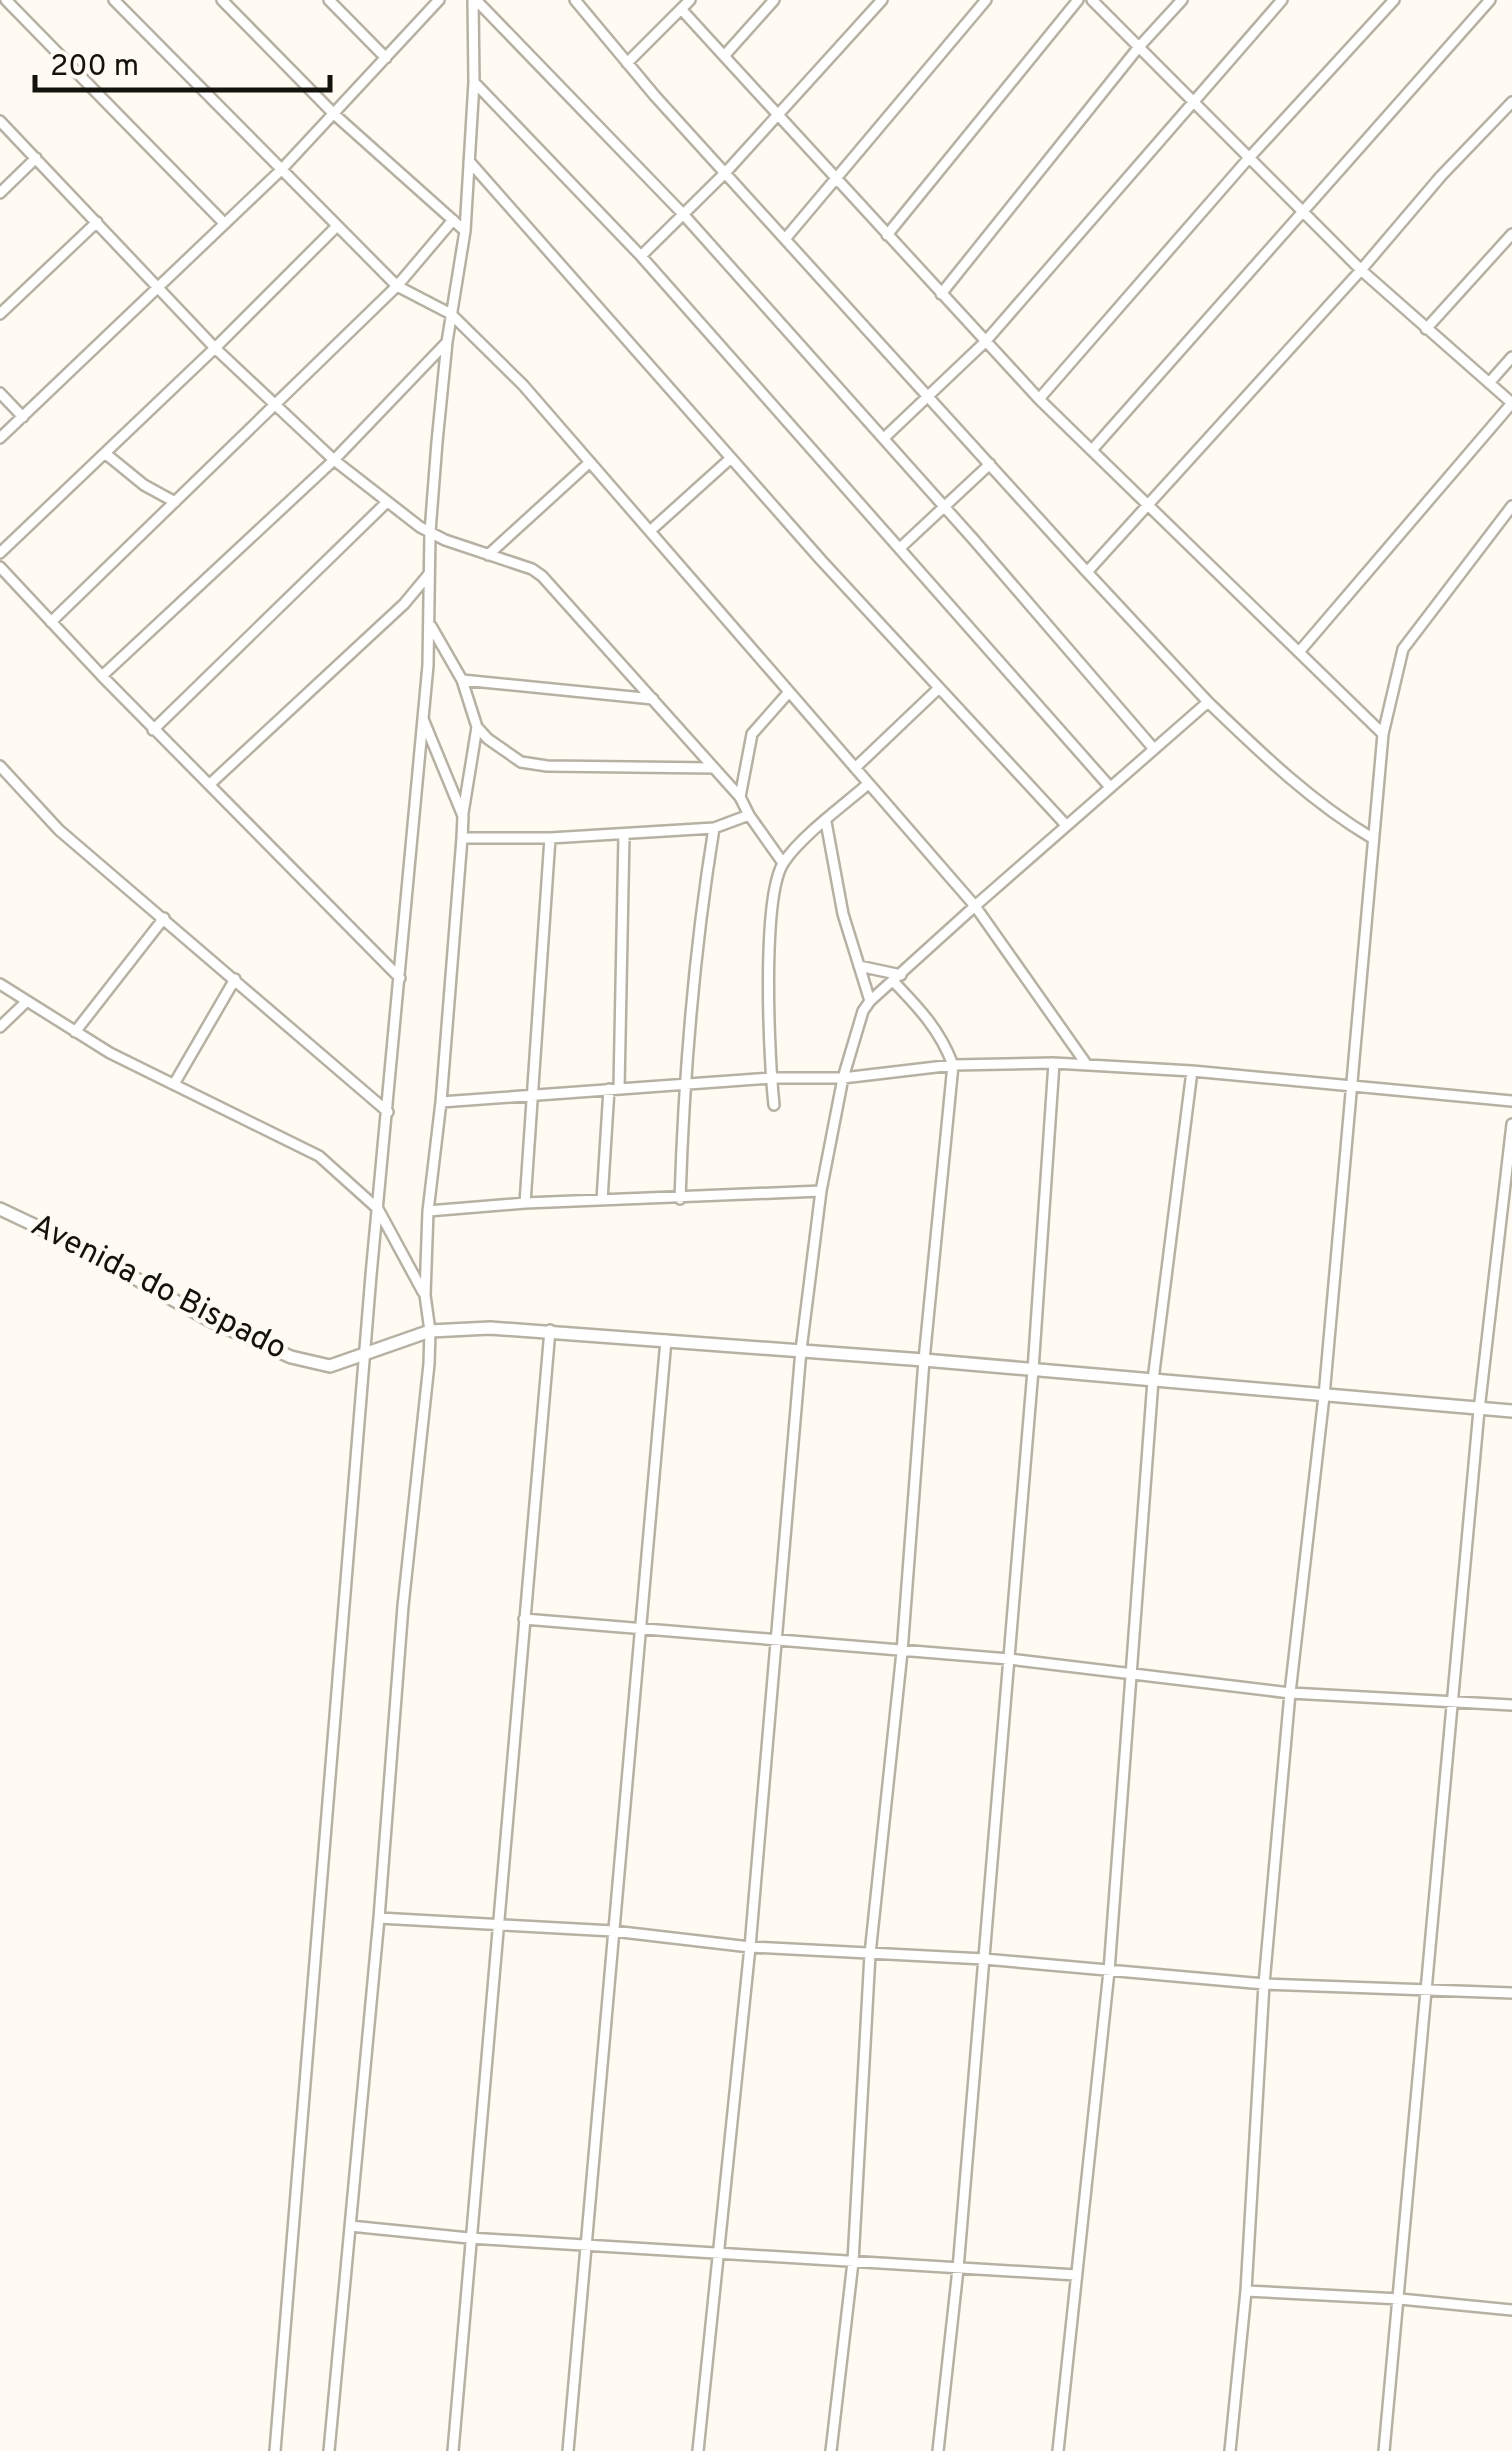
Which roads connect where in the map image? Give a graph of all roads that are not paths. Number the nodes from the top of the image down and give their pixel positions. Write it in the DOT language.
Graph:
graph roads {
  1 [pos="6,0"];
  2 [pos="114,0"];
  3 [pos="222,0"];
  4 [pos="329,0"];
  5 [pos="439,0"];
  6 [pos="475,0"];
  7 [pos="575,0"];
  8 [pos="690,0"];
  9 [pos="774,0"];
  10 [pos="882,0"];
  11 [pos="986,0"];
  12 [pos="1078,0"];
  13 [pos="1092,0"];
  14 [pos="1182,0"];
  15 [pos="1282,0"];
  16 [pos="1394,0"];
  17 [pos="1490,0"];
  18 [pos="682,10"];
  19 [pos="1138,48"];
  20 [pos="724,56"];
  21 [pos="386,58"];
  22 [pos="627,63"];
  23 [pos="474,82"];
  24 [pos="1512,102"];
  25 [pos="1193,104"];
  26 [pos="334,114"];
  27 [pos="779,114"];
  28 [pos="0,121"];
  29 [pos="36,158"];
  30 [pos="1248,159"];
  31 [pos="469,161"];
  32 [pos="281,170"];
  33 [pos="726,172"];
  34 [pos="836,180"];
  35 [pos="0,193"];
  36 [pos="1303,211"];
  37 [pos="683,214"];
  38 [pos="453,220"];
  39 [pos="97,222"];
  40 [pos="224,223"];
  41 [pos="337,226"];
  42 [pos="466,231"];
  43 [pos="1512,234"];
  44 [pos="886,235"];
  45 [pos="785,239"];
  46 [pos="641,256"];
  47 [pos="1362,270"];
  48 [pos="158,285"];
  49 [pos="397,286"];
  50 [pos="941,294"];
  51 [pos="0,314"];
  52 [pos="450,314"];
  53 [pos="1426,329"];
  54 [pos="446,342"];
  55 [pos="985,342"];
  56 [pos="215,348"];
  57 [pos="1512,357"];
  58 [pos="1488,383"];
  59 [pos="0,393"];
  60 [pos="928,396"];
  61 [pos="1039,398"];
  62 [pos="1512,403"];
  63 [pos="275,405"];
  64 [pos="23,417"];
  65 [pos="0,438"];
  66 [pos="884,438"];
  67 [pos="1092,450"];
  68 [pos="106,454"];
  69 [pos="731,458"];
  70 [pos="334,460"];
  71 [pos="590,462"];
  72 [pos="990,464"];
  73 [pos="175,502"];
  74 [pos="386,503"];
  75 [pos="1150,504"];
  76 [pos="1512,506"];
  77 [pos="945,507"];
  78 [pos="650,531"];
  79 [pos="430,532"];
  80 [pos="900,548"];
  81 [pos="0,553"];
  82 [pos="488,555"];
  83 [pos="0,566"];
  84 [pos="1087,572"];
  85 [pos="429,574"];
  86 [pos="51,622"];
  87 [pos="430,625"];
  88 [pos="1299,652"];
  89 [pos="102,676"];
  90 [pos="462,680"];
  91 [pos="939,688"];
  92 [pos="790,692"];
  93 [pos="653,699"];
  94 [pos="1208,702"];
  95 [pos="422,716"];
  96 [pos="477,727"];
  97 [pos="154,730"];
  98 [pos="1383,734"];
  99 [pos="1154,749"];
  100 [pos="0,766"];
  101 [pos="714,768"];
  102 [pos="855,768"];
  103 [pos="210,784"];
  104 [pos="868,784"];
  105 [pos="1110,786"];
  106 [pos="740,797"];
  107 [pos="749,815"];
  108 [pos="463,816"];
  109 [pos="826,822"];
  110 [pos="1066,825"];
  111 [pos="714,828"];
  112 [pos="624,835"];
  113 [pos="462,838"];
  114 [pos="550,838"];
  115 [pos="1372,838"];
  116 [pos="782,863"];
  117 [pos="975,906"];
  118 [pos="164,918"];
  119 [pos="859,966"];
  120 [pos="400,978"];
  121 [pos="897,978"];
  122 [pos="235,980"];
  123 [pos="0,984"];
  124 [pos="870,1001"];
  125 [pos="26,1002"];
  126 [pos="0,1027"];
  127 [pos="75,1032"];
  128 [pos="1054,1063"];
  129 [pos="953,1065"];
  130 [pos="1088,1065"];
  131 [pos="1192,1071"];
  132 [pos="771,1078"];
  133 [pos="842,1078"];
  134 [pos="174,1084"];
  135 [pos="684,1084"];
  136 [pos="1352,1086"];
  137 [pos="614,1089"];
  138 [pos="533,1094"];
  139 [pos="1512,1101"];
  140 [pos="441,1102"];
  141 [pos="774,1105"];
  142 [pos="388,1112"];
  143 [pos="1512,1124"];
  144 [pos="822,1191"];
  145 [pos="680,1198"];
  146 [pos="602,1200"];
  147 [pos="525,1203"];
  148 [pos="0,1209"];
  149 [pos="378,1209"];
  150 [pos="428,1210"];
  151 [pos="425,1294"];
  152 [pos="430,1330"];
  153 [pos="550,1330"];
  154 [pos="666,1340"];
  155 [pos="801,1350"];
  156 [pos="364,1354"];
  157 [pos="924,1360"];
  158 [pos="1033,1370"];
  159 [pos="1153,1380"];
  160 [pos="1324,1396"];
  161 [pos="1479,1410"];
  162 [pos="1512,1411"];
  163 [pos="524,1619"];
  164 [pos="642,1628"];
  165 [pos="774,1638"];
  166 [pos="902,1652"];
  167 [pos="1009,1659"];
  168 [pos="1131,1675"];
  169 [pos="1290,1693"];
  170 [pos="1453,1703"];
  171 [pos="1512,1705"];
  172 [pos="379,1918"];
  173 [pos="498,1925"];
  174 [pos="613,1931"];
  175 [pos="750,1947"];
  176 [pos="870,1954"];
  177 [pos="984,1959"];
  178 [pos="1109,1972"];
  179 [pos="1264,1984"];
  180 [pos="1427,1989"];
  181 [pos="1512,1992"];
  182 [pos="350,2226"];
  183 [pos="469,2238"];
  184 [pos="587,2246"];
  185 [pos="719,2254"];
  186 [pos="853,2262"];
  187 [pos="958,2269"];
  188 [pos="1076,2276"];
  189 [pos="1246,2292"];
  190 [pos="1400,2300"];
  191 [pos="1512,2310"];
  192 [pos="275,2451"];
  193 [pos="329,2451"];
  194 [pos="453,2451"];
  195 [pos="568,2451"];
  196 [pos="698,2451"];
  197 [pos="831,2451"];
  198 [pos="938,2451"];
  199 [pos="1058,2451"];
  200 [pos="1230,2451"];
  201 [pos="1384,2451"];
  1 -- 40 [label="street"];
  2 -- 32 [label="street"];
  3 -- 26 [label="street"];
  4 -- 21 [label="street"];
  5 -- 21 [label="street"];
  6 -- 23 [label="street"];
  6 -- 37 [label="street"];
  7 -- 22 [label="street"];
  8 -- 18 [label="street"];
  9 -- 20 [label="street"];
  10 -- 27 [label="street"];
  11 -- 34 [label="street"];
  12 -- 44 [label="street"];
  13 -- 19 [label="street"];
  14 -- 19 [label="street"];
  15 -- 25 [label="street"];
  16 -- 30 [label="street"];
  17 -- 36 [label="street"];
  18 -- 20 [label="street"];
  18 -- 22 [label="street"];
  19 -- 25 [label="street"];
  19 -- 50 [label="street"];
  20 -- 27 [label="street"];
  21 -- 26 [label="street"];
  22 -- 33 [label="street"];
  23 -- 31 [label="street"];
  23 -- 46 [label="street"];
  24 -- 47 [label="street"];
  25 -- 30 [label="street"];
  25 -- 55 [label="street"];
  26 -- 32 [label="street"];
  26 -- 38 [label="street"];
  27 -- 33 [label="street"];
  27 -- 34 [label="street"];
  28 -- 29 [label="street"];
  29 -- 35 [label="street"];
  29 -- 39 [label="street"];
  30 -- 36 [label="street"];
  30 -- 61 [label="street"];
  31 -- 42 [label="street"];
  31 -- 69 [label="street"];
  32 -- 40 [label="street"];
  32 -- 41 [label="street"];
  33 -- 37 [label="street"];
  33 -- 45 [label="street"];
  34 -- 44 [label="street"];
  34 -- 45 [label="street"];
  36 -- 47 [label="street"];
  36 -- 67 [label="street"];
  37 -- 46 [label="street"];
  37 -- 66 [label="street"];
  38 -- 42 [label="street"];
  38 -- 49 [label="street"];
  39 -- 48 [label="street"];
  39 -- 51 [label="street"];
  40 -- 48 [label="street"];
  41 -- 49 [label="street"];
  41 -- 56 [label="street"];
  42 -- 52 [label="street"];
  43 -- 53 [label="street"];
  44 -- 50 [label="street"];
  45 -- 60 [label="street"];
  46 -- 80 [label="street"];
  47 -- 53 [label="street"];
  47 -- 75 [label="street"];
  48 -- 56 [label="street"];
  48 -- 64 [label="street"];
  49 -- 52 [label="street"];
  49 -- 63 [label="street"];
  50 -- 55 [label="street"];
  52 -- 54 [label="street"];
  52 -- 71 [label="street"];
  53 -- 58 [label="street"];
  54 -- 70 [label="street"];
  54 -- 79 [label="street"];
  55 -- 60 [label="street"];
  55 -- 61 [label="street"];
  56 -- 63 [label="street"];
  56 -- 68 [label="street"];
  57 -- 58 [label="street"];
  58 -- 62 [label="street"];
  59 -- 64 [label="street"];
  60 -- 66 [label="street"];
  60 -- 72 [label="street"];
  61 -- 67 [label="street"];
  62 -- 88 [label="street"];
  63 -- 70 [label="street"];
  63 -- 73 [label="street"];
  64 -- 65 [label="street"];
  66 -- 77 [label="street"];
  67 -- 75 [label="street"];
  68 -- 73 [label="street"];
  68 -- 81 [label="street"];
  69 -- 78 [label="street"];
  69 -- 91 [label="street"];
  70 -- 74 [label="street"];
  70 -- 89 [label="street"];
  71 -- 78 [label="street"];
  71 -- 82 [label="street"];
  72 -- 77 [label="street"];
  72 -- 84 [label="street"];
  73 -- 86 [label="street"];
  74 -- 79 [label="street"];
  74 -- 97 [label="street"];
  75 -- 84 [label="street"];
  75 -- 88 [label="street"];
  76 -- 98 [label="street"];
  77 -- 80 [label="street"];
  77 -- 99 [label="street"];
  78 -- 92 [label="street"];
  79 -- 82 [label="street"];
  79 -- 85 [label="street"];
  80 -- 105 [label="street"];
  82 -- 93 [label="street"];
  83 -- 86 [label="street"];
  84 -- 94 [label="street"];
  85 -- 87 [label="street"];
  85 -- 103 [label="street"];
  86 -- 89 [label="street"];
  87 -- 90 [label="street"];
  87 -- 95 [label="street"];
  88 -- 98 [label="street"];
  89 -- 97 [label="street"];
  90 -- 93 [label="street"];
  90 -- 96 [label="street"];
  91 -- 102 [label="street"];
  91 -- 110 [label="street"];
  92 -- 102 [label="street"];
  92 -- 106 [label="street"];
  93 -- 101 [label="street"];
  94 -- 99 [label="street"];
  94 -- 115 [label="street"];
  95 -- 108 [label="street"];
  95 -- 120 [label="street"];
  96 -- 101 [label="street"];
  96 -- 108 [label="street"];
  97 -- 103 [label="street"];
  98 -- 115 [label="street"];
  99 -- 105 [label="street"];
  100 -- 118 [label="street"];
  101 -- 106 [label="street"];
  102 -- 104 [label="street"];
  103 -- 120 [label="street"];
  104 -- 109 [label="street"];
  104 -- 117 [label="street"];
  105 -- 110 [label="street"];
  106 -- 107 [label="street"];
  107 -- 111 [label="street"];
  107 -- 116 [label="street"];
  108 -- 113 [label="street"];
  109 -- 116 [label="street"];
  109 -- 119 [label="street"];
  110 -- 117 [label="street"];
  111 -- 112 [label="street"];
  111 -- 135 [label="street"];
  112 -- 114 [label="street"];
  112 -- 137 [label="street"];
  113 -- 114 [label="street"];
  113 -- 140 [label="street"];
  114 -- 138 [label="street"];
  115 -- 136 [label="street"];
  116 -- 132 [label="street"];
  117 -- 121 [label="street"];
  117 -- 130 [label="street"];
  118 -- 122 [label="street"];
  118 -- 127 [label="street"];
  119 -- 121 [label="street"];
  119 -- 124 [label="street"];
  120 -- 142 [label="street"];
  121 -- 124 [label="street"];
  121 -- 129 [label="street"];
  122 -- 134 [label="street"];
  122 -- 142 [label="street"];
  123 -- 125 [label="street"];
  124 -- 133 [label="street"];
  125 -- 126 [label="street"];
  125 -- 127 [label="street"];
  127 -- 134 [label="street"];
  128 -- 129 [label="street"];
  128 -- 130 [label="street"];
  128 -- 158 [label="street"];
  129 -- 133 [label="street"];
  129 -- 157 [label="street"];
  130 -- 131 [label="street"];
  131 -- 136 [label="street"];
  131 -- 159 [label="street"];
  132 -- 133 [label="street"];
  132 -- 135 [label="street"];
  132 -- 141 [label="street"];
  133 -- 144 [label="street"];
  134 -- 149 [label="street"];
  135 -- 137 [label="street"];
  135 -- 145 [label="street"];
  136 -- 139 [label="street"];
  136 -- 160 [label="street"];
  137 -- 138 [label="street"];
  137 -- 146 [label="street"];
  138 -- 140 [label="street"];
  138 -- 147 [label="street"];
  140 -- 150 [label="street"];
  142 -- 149 [label="street"];
  143 -- 161 [label="street"];
  144 -- 145 [label="street"];
  144 -- 155 [label="street"];
  145 -- 146 [label="street"];
  146 -- 147 [label="street"];
  147 -- 150 [label="street"];
  148 -- 156 [label="main road, Avenida do Bispado"];
  149 -- 151 [label="street"];
  149 -- 156 [label="street"];
  150 -- 151 [label="street"];
  151 -- 152 [label="street"];
  152 -- 153 [label="main road, Avenida do Bispado"];
  152 -- 156 [label="main road, Avenida do Bispado"];
  152 -- 172 [label="street"];
  153 -- 154 [label="main road, Avenida do Bispado"];
  153 -- 163 [label="street"];
  154 -- 155 [label="main road, Avenida do Bispado"];
  154 -- 164 [label="street"];
  155 -- 157 [label="main road, Avenida do Bispado"];
  155 -- 165 [label="street"];
  156 -- 192 [label="street"];
  157 -- 158 [label="main road, Avenida do Bispado"];
  157 -- 166 [label="street"];
  158 -- 159 [label="main road, Avenida do Bispado"];
  158 -- 167 [label="street"];
  159 -- 160 [label="main road, Avenida do Bispado"];
  159 -- 168 [label="street"];
  160 -- 161 [label="main road, Avenida do Bispado"];
  160 -- 169 [label="street"];
  161 -- 162 [label="main road, Avenida do Bispado"];
  161 -- 170 [label="street"];
  163 -- 164 [label="street"];
  163 -- 173 [label="street"];
  164 -- 165 [label="street"];
  164 -- 174 [label="street"];
  165 -- 166 [label="street"];
  165 -- 175 [label="street"];
  166 -- 167 [label="street"];
  166 -- 176 [label="street"];
  167 -- 168 [label="street"];
  167 -- 177 [label="street"];
  168 -- 169 [label="street"];
  168 -- 178 [label="street"];
  169 -- 170 [label="street"];
  169 -- 179 [label="street"];
  170 -- 171 [label="street"];
  170 -- 180 [label="street"];
  172 -- 173 [label="street"];
  172 -- 182 [label="street"];
  173 -- 174 [label="street"];
  173 -- 183 [label="street"];
  174 -- 175 [label="street"];
  174 -- 184 [label="street"];
  175 -- 176 [label="street"];
  175 -- 185 [label="street"];
  176 -- 177 [label="street"];
  176 -- 186 [label="street"];
  177 -- 178 [label="street"];
  177 -- 187 [label="street"];
  178 -- 179 [label="street"];
  178 -- 188 [label="street"];
  179 -- 180 [label="street"];
  179 -- 189 [label="street"];
  180 -- 181 [label="street"];
  180 -- 190 [label="street"];
  182 -- 183 [label="street"];
  182 -- 193 [label="street"];
  183 -- 184 [label="street"];
  183 -- 194 [label="street"];
  184 -- 185 [label="street"];
  184 -- 195 [label="street"];
  185 -- 186 [label="street"];
  185 -- 196 [label="street"];
  186 -- 187 [label="street"];
  186 -- 197 [label="street"];
  187 -- 188 [label="street"];
  187 -- 198 [label="street"];
  188 -- 199 [label="street"];
  189 -- 190 [label="street"];
  189 -- 200 [label="street"];
  190 -- 191 [label="street"];
  190 -- 201 [label="street"];
}
